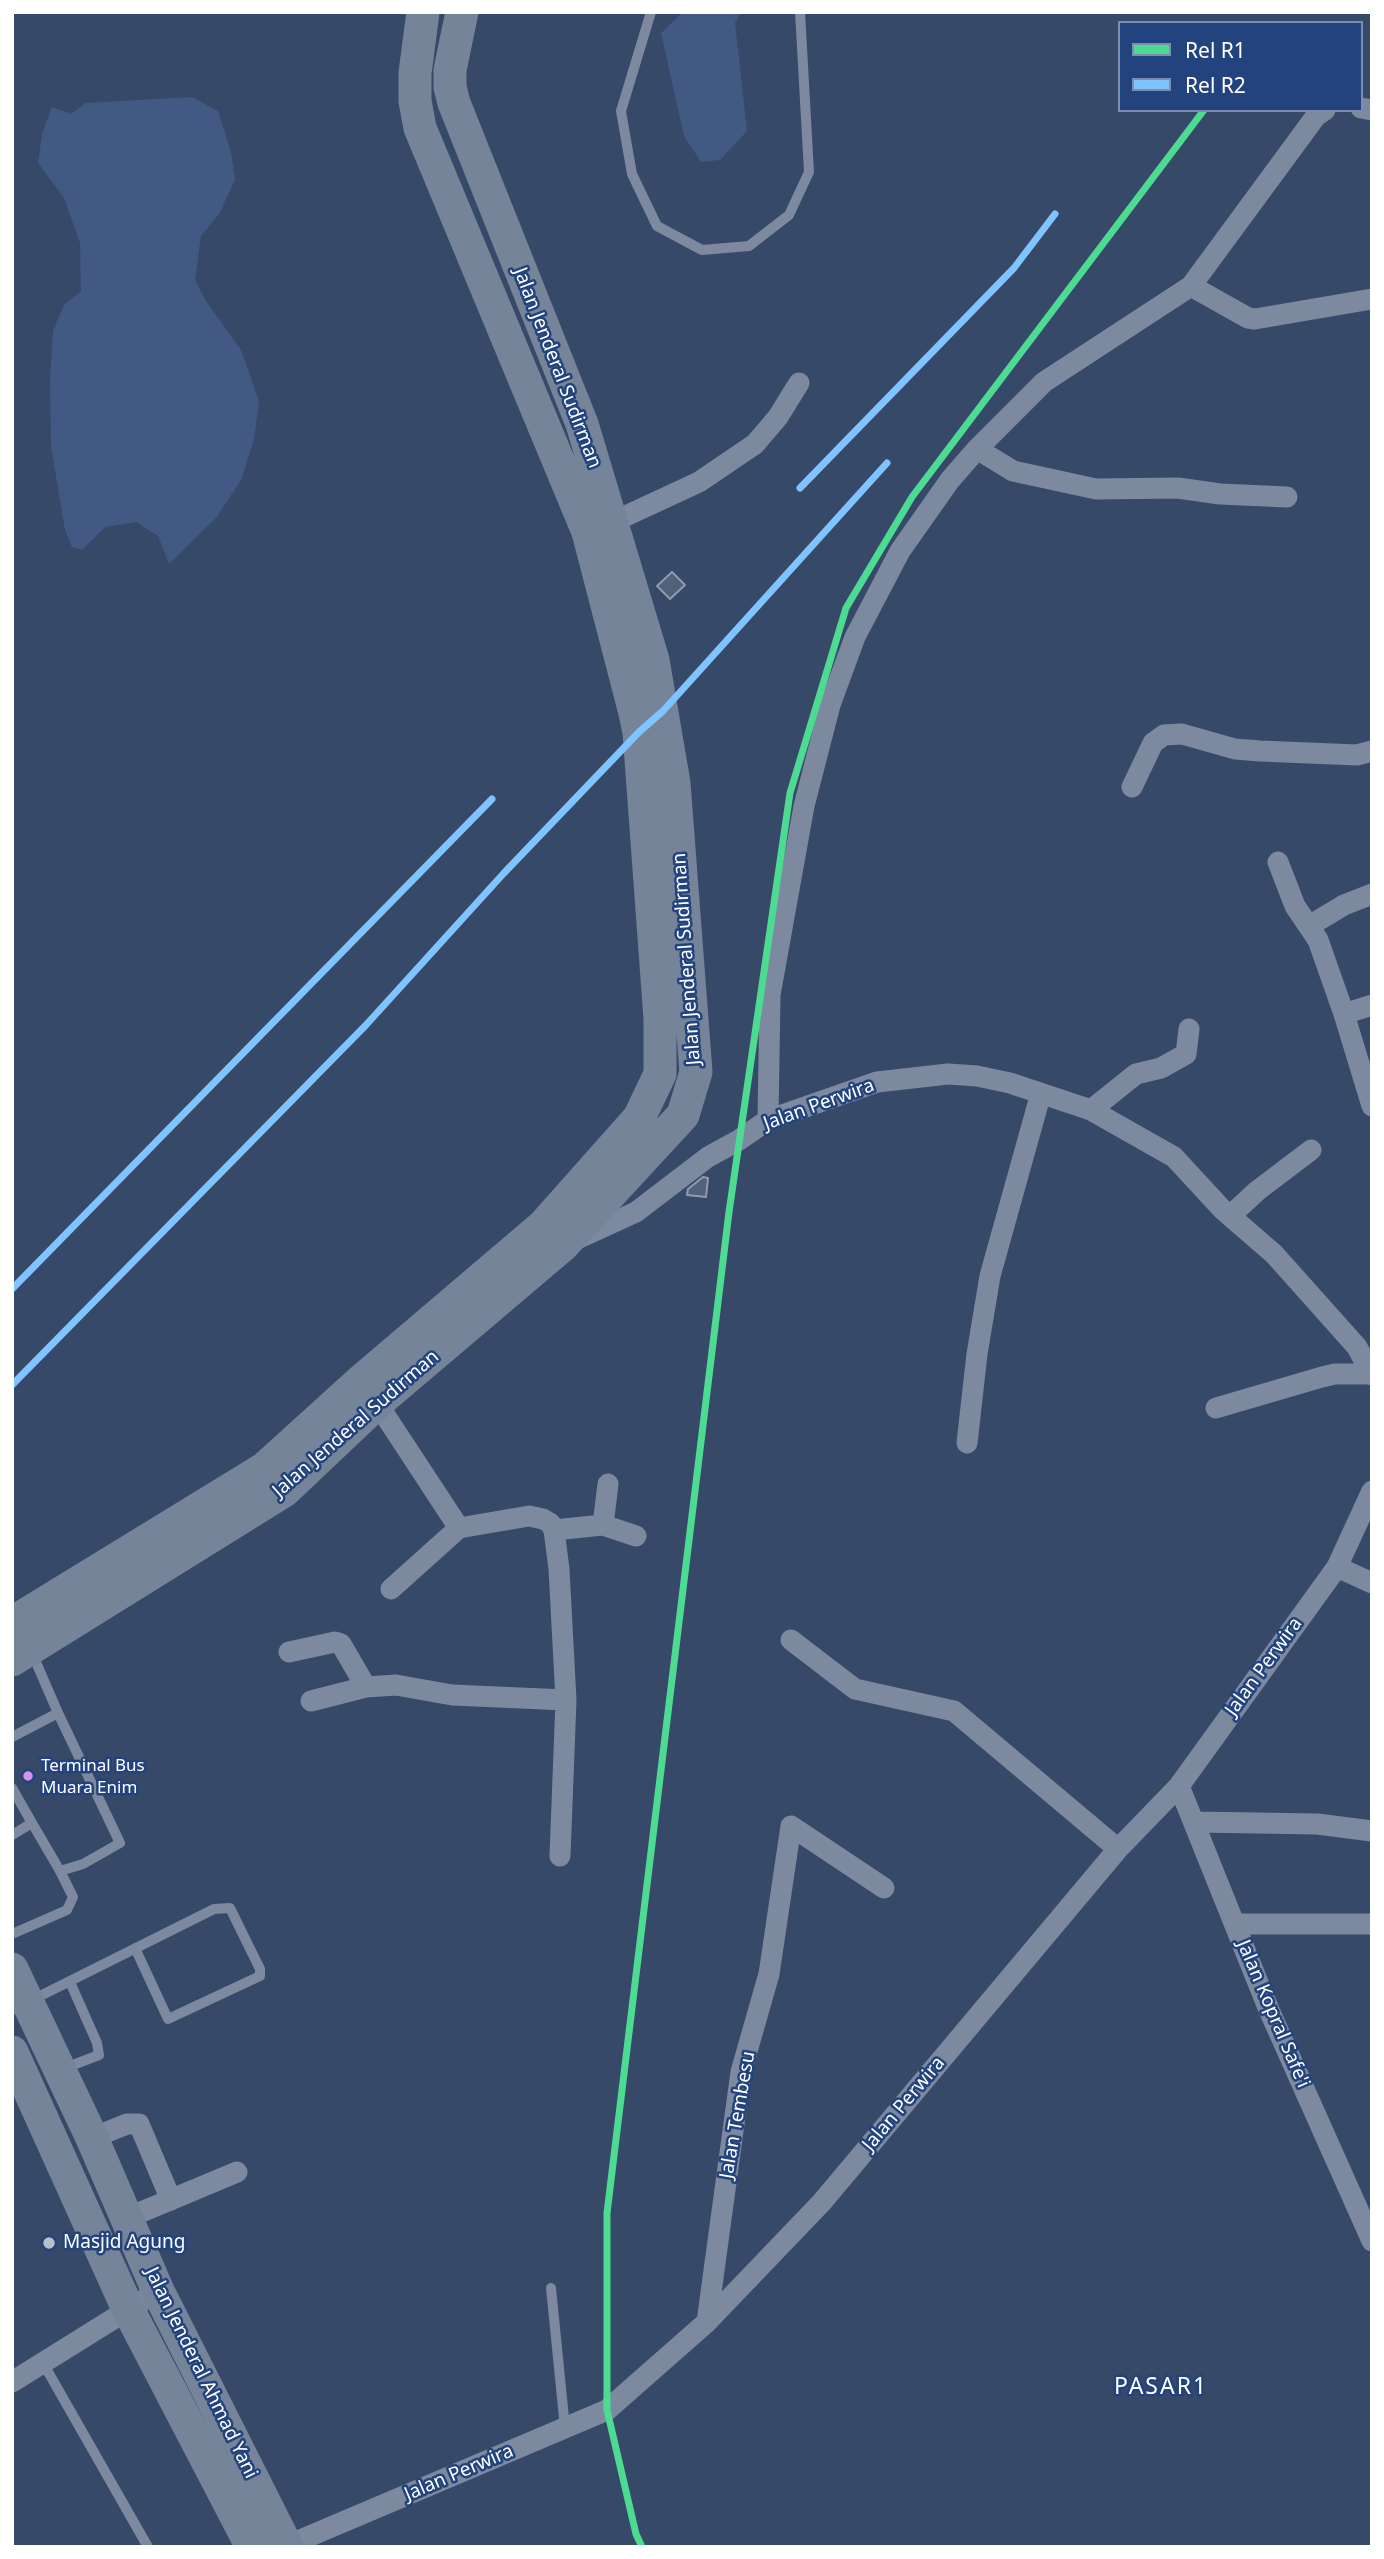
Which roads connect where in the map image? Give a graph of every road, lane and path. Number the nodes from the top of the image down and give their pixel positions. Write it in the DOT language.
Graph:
graph roads {
  1 [pos="422,12"];
  2 [pos="462,12"];
  3 [pos="651,12"];
  4 [pos="800,12"];
  5 [pos="1322,112"];
  6 [pos="1191,286"];
  7 [pos="1372,299"];
  8 [pos="799,383"];
  9 [pos="977,449"];
  10 [pos="1287,496"];
  11 [pos="600,528"];
  12 [pos="1372,751"];
  13 [pos="1132,787"];
  14 [pos="1278,862"];
  15 [pos="1372,894"];
  16 [pos="1309,926"];
  17 [pos="1372,1005"];
  18 [pos="1344,1013"];
  19 [pos="1189,1029"];
  20 [pos="1041,1093"];
  21 [pos="1372,1106"];
  22 [pos="1091,1110"];
  23 [pos="768,1120"];
  24 [pos="1311,1150"];
  25 [pos="1230,1216"];
  26 [pos="553,1236"];
  27 [pos="1364,1340"];
  28 [pos="1371,1375"];
  29 [pos="377,1403"];
  30 [pos="1216,1408"];
  31 [pos="967,1443"];
  32 [pos="608,1484"];
  33 [pos="1372,1491"];
  34 [pos="603,1525"];
  35 [pos="459,1528"];
  36 [pos="554,1530"];
  37 [pos="636,1536"];
  38 [pos="1337,1567"];
  39 [pos="1372,1583"];
  40 [pos="391,1589"];
  41 [pos="19,1633"];
  42 [pos="791,1640"];
  43 [pos="289,1652"];
  44 [pos="366,1687"];
  45 [pos="566,1700"];
  46 [pos="311,1701"];
  47 [pos="58,1713"];
  48 [pos="12,1737"];
  49 [pos="1179,1786"];
  50 [pos="12,1788"];
  51 [pos="1194,1822"];
  52 [pos="32,1823"];
  53 [pos="1372,1831"];
  54 [pos="12,1835"];
  55 [pos="1118,1849"];
  56 [pos="560,1856"];
  57 [pos="60,1871"];
  58 [pos="884,1888"];
  59 [pos="1235,1923"];
  60 [pos="1372,1924"];
  61 [pos="12,1934"];
  62 [pos="135,1948"];
  63 [pos="12,1969"];
  64 [pos="70,1982"];
  65 [pos="20,2006"];
  66 [pos="12,2052"];
  67 [pos="59,2070"];
  68 [pos="92,2138"];
  69 [pos="237,2172"];
  70 [pos="171,2200"];
  71 [pos="127,2218"];
  72 [pos="1371,2239"];
  73 [pos="551,2288"];
  74 [pos="158,2291"];
  75 [pos="128,2309"];
  76 [pos="706,2322"];
  77 [pos="43,2363"];
  78 [pos="12,2382"];
  79 [pos="565,2428"];
  80 [pos="286,2546"];
  81 [pos="148,2547"];
  82 [pos="252,2547"];
  1 -- 11 [label="highway, Jalan Jenderal Sudirman"];
  2 -- 11 [label="highway, Jalan Jenderal Sudirman"];
  3 -- 4 [label="lane"];
  5 -- 6 [label="street"];
  6 -- 7 [label="street"];
  6 -- 9 [label="street"];
  8 -- 11 [label="street"];
  9 -- 10 [label="street"];
  9 -- 23 [label="street"];
  11 -- 26 [label="highway, Jalan Jenderal Sudirman"];
  12 -- 13 [label="street"];
  14 -- 16 [label="street"];
  15 -- 16 [label="street"];
  16 -- 18 [label="street"];
  17 -- 18 [label="street"];
  18 -- 21 [label="street"];
  19 -- 22 [label="street"];
  20 -- 22 [label="street, Jalan Perwira"];
  20 -- 23 [label="street, Jalan Perwira"];
  20 -- 31 [label="street"];
  22 -- 25 [label="street, Jalan Perwira"];
  23 -- 26 [label="street, Jalan Perwira"];
  24 -- 25 [label="street"];
  25 -- 27 [label="street, Jalan Perwira"];
  26 -- 29 [label="highway, Jalan Jenderal Sudirman"];
  26 -- 41 [label="highway, Jalan Jenderal Sudirman"];
  27 -- 28 [label="street, Jalan Perwira"];
  28 -- 30 [label="street"];
  29 -- 35 [label="street"];
  29 -- 41 [label="highway, Jalan Jenderal Sudirman"];
  32 -- 34 [label="street"];
  33 -- 38 [label="street, Jalan Perwira"];
  34 -- 36 [label="street"];
  34 -- 37 [label="street"];
  35 -- 36 [label="street"];
  35 -- 40 [label="street"];
  36 -- 45 [label="street"];
  38 -- 39 [label="street"];
  38 -- 49 [label="street, Jalan Perwira"];
  41 -- 47 [label="lane"];
  42 -- 55 [label="street"];
  43 -- 44 [label="street"];
  44 -- 45 [label="street"];
  44 -- 46 [label="street"];
  45 -- 56 [label="street"];
  47 -- 48 [label="lane"];
  47 -- 57 [label="lane"];
  49 -- 51 [label="street, Jalan Kopral Safe'i"];
  49 -- 55 [label="street, Jalan Perwira"];
  50 -- 52 [label="lane"];
  51 -- 53 [label="street"];
  51 -- 59 [label="street, Jalan Kopral Safe'i"];
  52 -- 54 [label="lane"];
  52 -- 57 [label="lane"];
  55 -- 76 [label="street, Jalan Perwira"];
  57 -- 61 [label="lane"];
  58 -- 76 [label="street, Jalan Tembesu"];
  59 -- 60 [label="street"];
  59 -- 72 [label="street, Jalan Kopral Safe'i"];
  62 -- 62 [label="lane"];
  62 -- 64 [label="lane"];
  63 -- 65 [label="highway, Jalan Jenderal Ahmad Yani"];
  64 -- 65 [label="lane"];
  64 -- 67 [label="lane"];
  65 -- 67 [label="highway, Jalan Jenderal Ahmad Yani"];
  66 -- 75 [label="highway, Jalan Jenderal Ahmad Yani"];
  67 -- 68 [label="highway, Jalan Jenderal Ahmad Yani"];
  68 -- 70 [label="street"];
  68 -- 71 [label="highway, Jalan Jenderal Ahmad Yani"];
  69 -- 70 [label="street"];
  70 -- 71 [label="street"];
  71 -- 74 [label="highway, Jalan Jenderal Ahmad Yani"];
  73 -- 79 [label="lane"];
  74 -- 75 [label="street"];
  74 -- 80 [label="highway, Jalan Jenderal Ahmad Yani"];
  75 -- 77 [label="street"];
  75 -- 82 [label="highway, Jalan Jenderal Ahmad Yani"];
  76 -- 79 [label="street, Jalan Perwira"];
  77 -- 78 [label="street"];
  77 -- 81 [label="lane"];
  79 -- 80 [label="street, Jalan Perwira"];
}
